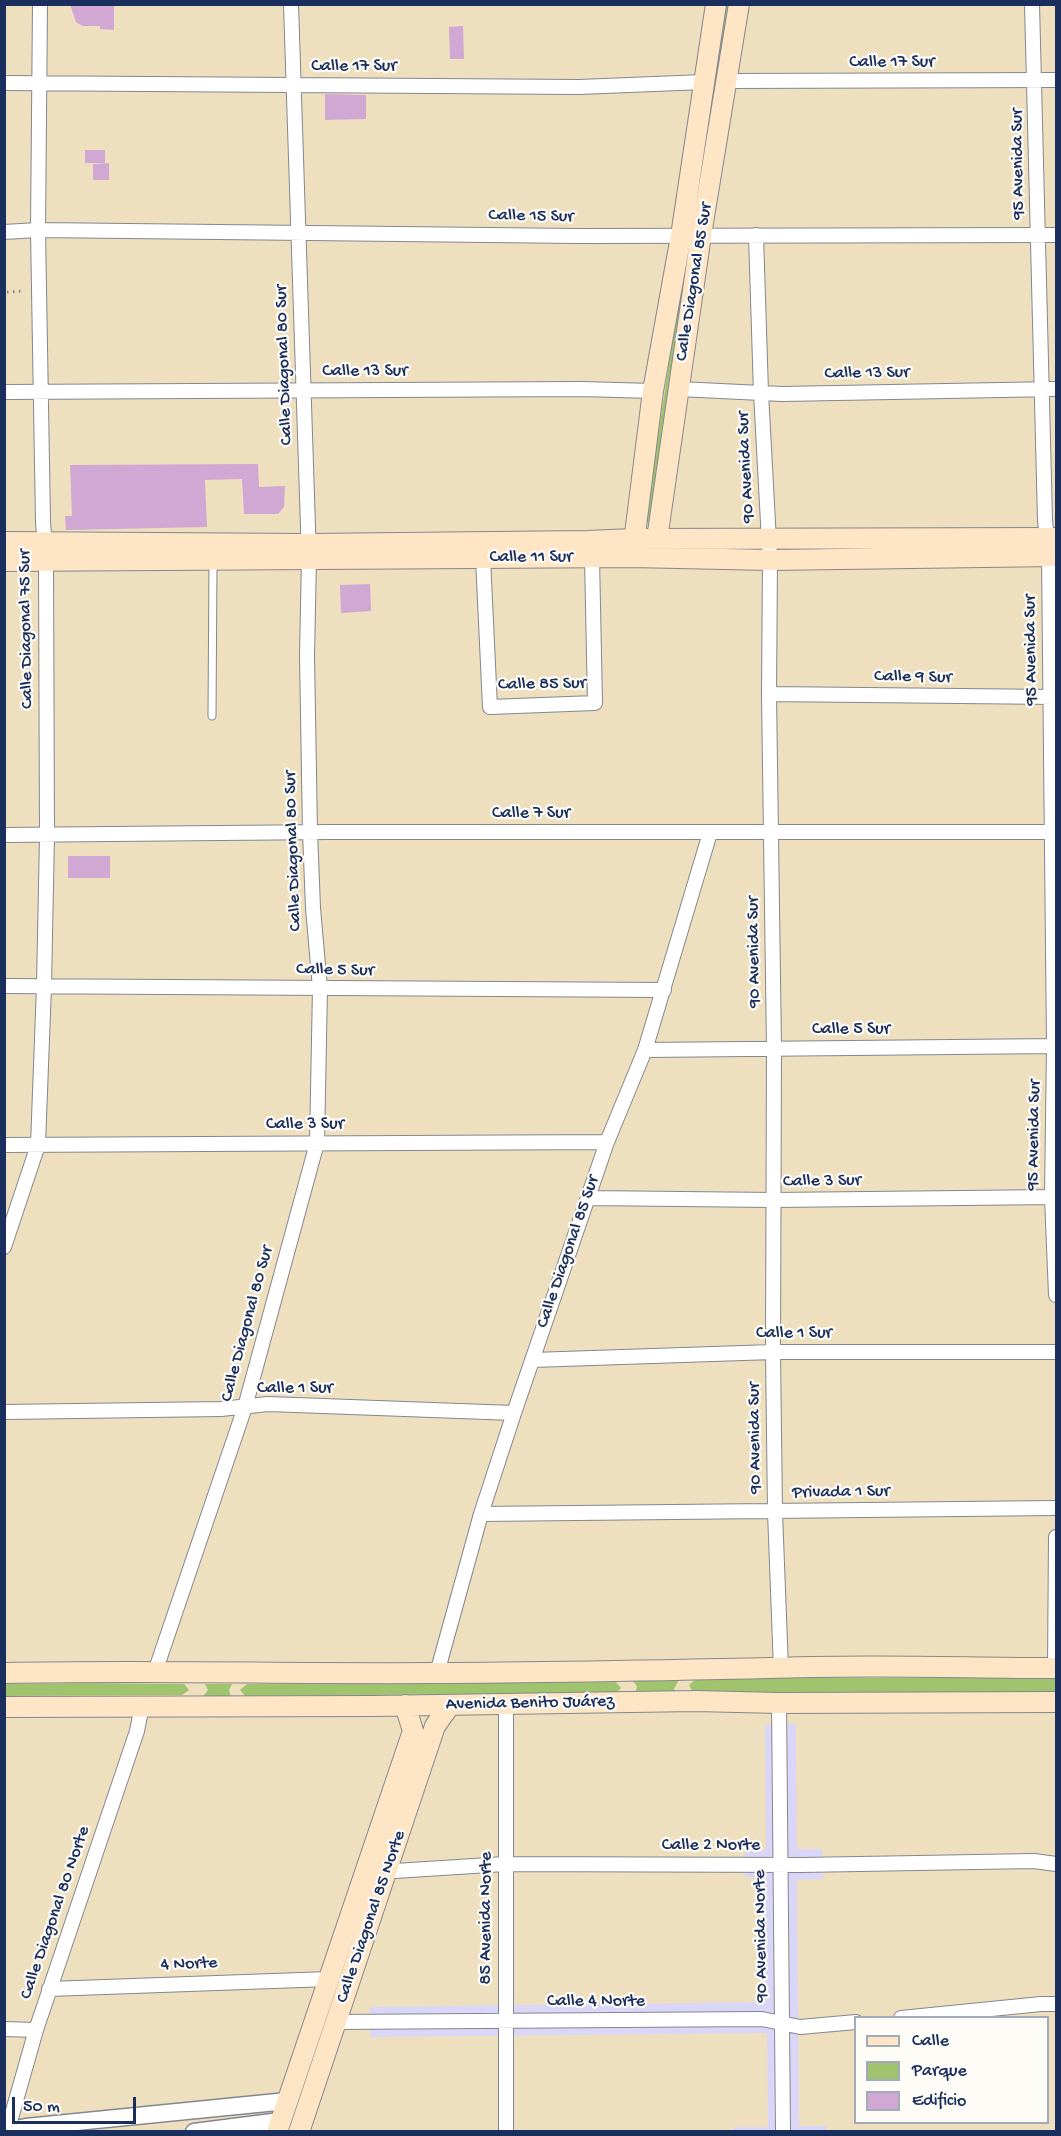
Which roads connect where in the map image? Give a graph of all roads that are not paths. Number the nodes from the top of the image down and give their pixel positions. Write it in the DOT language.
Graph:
graph roads {
  1 [pos="40,4"];
  2 [pos="291,4"];
  3 [pos="716,4"];
  4 [pos="740,4"];
  5 [pos="1032,4"];
  6 [pos="1035,80"];
  7 [pos="1056,80"];
  8 [pos="727,81"];
  9 [pos="39,82"];
  10 [pos="704,82"];
  11 [pos="4,83"];
  12 [pos="294,85"];
  13 [pos="38,230"];
  14 [pos="4,232"];
  15 [pos="298,233"];
  16 [pos="701,235"];
  17 [pos="1039,235"];
  18 [pos="1056,235"];
  19 [pos="681,236"];
  20 [pos="756,236"];
  21 [pos="679,389"];
  22 [pos="1049,389"];
  23 [pos="304,390"];
  24 [pos="653,391"];
  25 [pos="4,392"];
  26 [pos="42,392"];
  27 [pos="761,393"];
  28 [pos="657,539"];
  29 [pos="4,542"];
  30 [pos="1052,547"];
  31 [pos="769,550"];
  32 [pos="45,551"];
  33 [pos="308,551"];
  34 [pos="638,552"];
  35 [pos="483,558"];
  36 [pos="592,558"];
  37 [pos="213,560"];
  38 [pos="4,561"];
  39 [pos="769,694"];
  40 [pos="1054,697"];
  41 [pos="212,716"];
  42 [pos="310,832"];
  43 [pos="771,832"];
  44 [pos="1054,832"];
  45 [pos="710,833"];
  46 [pos="4,835"];
  47 [pos="47,836"];
  48 [pos="4,986"];
  49 [pos="44,986"];
  50 [pos="320,988"];
  51 [pos="664,990"];
  52 [pos="1055,1047"];
  53 [pos="774,1049"];
  54 [pos="645,1050"];
  55 [pos="607,1142"];
  56 [pos="317,1143"];
  57 [pos="4,1145"];
  58 [pos="38,1145"];
  59 [pos="1054,1197"];
  60 [pos="588,1198"];
  61 [pos="773,1200"];
  62 [pos="4,1247"];
  63 [pos="1056,1295"];
  64 [pos="773,1352"];
  65 [pos="1056,1352"];
  66 [pos="532,1360"];
  67 [pos="245,1407"];
  68 [pos="4,1412"];
  69 [pos="514,1413"];
  70 [pos="1056,1508"];
  71 [pos="775,1512"];
  72 [pos="481,1514"];
  73 [pos="1056,1537"];
  74 [pos="1056,1668"];
  75 [pos="781,1669"];
  76 [pos="698,1671"];
  77 [pos="4,1672"];
  78 [pos="155,1672"];
  79 [pos="184,1672"];
  80 [pos="619,1672"];
  81 [pos="437,1673"];
  82 [pos="246,1674"];
  83 [pos="696,1701"];
  84 [pos="615,1702"];
  85 [pos="1056,1702"];
  86 [pos="779,1703"];
  87 [pos="506,1704"];
  88 [pos="405,1705"];
  89 [pos="450,1705"];
  90 [pos="142,1706"];
  91 [pos="177,1706"];
  92 [pos="4,1707"];
  93 [pos="240,1707"];
  94 [pos="505,1864"];
  95 [pos="779,1864"];
  96 [pos="1056,1864"];
  97 [pos="365,1872"];
  98 [pos="387,1872"];
  99 [pos="329,1979"];
  100 [pos="49,1989"];
  101 [pos="1056,2004"];
  102 [pos="921,2016"];
  103 [pos="506,2021"];
  104 [pos="336,2022"];
  105 [pos="854,2022"];
  106 [pos="781,2024"];
  107 [pos="4,2029"];
  108 [pos="36,2030"];
  109 [pos="287,2101"];
  110 [pos="279,2126"];
  111 [pos="7,2131"];
  112 [pos="194,2132"];
  113 [pos="299,2132"];
  114 [pos="506,2132"];
  115 [pos="783,2132"];
  1 -- 9 [label="street, Calle Diagonal 75 Sur"];
  2 -- 12 [label="street, Calle Diagonal 80 Sur"];
  3 -- 10 [label="main road, Calle Diagonal 85 Sur"];
  4 -- 8 [label="main road, Calle Diagonal 85 Sur"];
  5 -- 6 [label="street, 95 Avenida Sur"];
  6 -- 7 [label="street, Calle 17 Sur"];
  6 -- 8 [label="street, Calle 17 Sur"];
  6 -- 17 [label="street, 95 Avenida Sur"];
  8 -- 16 [label="main road, Calle Diagonal 85 Sur"];
  9 -- 11 [label="street, Calle 17 Sur"];
  9 -- 12 [label="street, Calle 17 Sur"];
  9 -- 13 [label="street, Calle Diagonal 75 Sur"];
  10 -- 12 [label="street, Calle 17 Sur"];
  10 -- 19 [label="main road, Calle Diagonal 85 Sur"];
  12 -- 15 [label="street, Calle Diagonal 80 Sur"];
  13 -- 14 [label="street, Calle 15 Sur"];
  13 -- 15 [label="street, Calle 15 Sur"];
  13 -- 26 [label="street, Calle Diagonal 75 Sur"];
  15 -- 19 [label="street, Calle 15 Sur"];
  15 -- 23 [label="street, Calle Diagonal 80 Sur"];
  16 -- 19 [label="street, Calle 15 Sur"];
  16 -- 20 [label="street, Calle 15 Sur"];
  16 -- 21 [label="main road, Calle Diagonal 85 Sur"];
  17 -- 18 [label="street, Calle 15 Sur"];
  17 -- 20 [label="street, Calle 15 Sur"];
  17 -- 22 [label="street, 95 Avenida Sur"];
  19 -- 24 [label="main road, Calle Diagonal 85 Sur"];
  20 -- 27 [label="street, 90 Avenida Sur"];
  21 -- 27 [label="street, Calle 13 Sur"];
  21 -- 28 [label="main road, Calle Diagonal 85 Sur"];
  22 -- 27 [label="street, Calle 13 Sur"];
  22 -- 30 [label="street, 95 Avenida Sur"];
  23 -- 24 [label="street, Calle 13 Sur"];
  23 -- 26 [label="street, Calle 13 Sur"];
  23 -- 33 [label="street, Calle Diagonal 80 Sur"];
  24 -- 34 [label="main road, Calle Diagonal 85 Sur"];
  25 -- 26 [label="street, Calle 13 Sur"];
  26 -- 32 [label="street, Calle Diagonal 75 Sur"];
  27 -- 31 [label="street, 90 Avenida Sur"];
  28 -- 31 [label="main road, Calle 11 Sur"];
  28 -- 34 [label="main road, Calle 11 Sur"];
  29 -- 32 [label="main road, Calle 11 Sur"];
  30 -- 31 [label="main road, Calle 11 Sur"];
  30 -- 40 [label="street, 95 Avenida Sur"];
  31 -- 34 [label="main road, Calle 11 Sur"];
  31 -- 39 [label="street, 90 Avenida Sur"];
  32 -- 33 [label="main road, Calle 11 Sur"];
  32 -- 37 [label="main road, Calle 11 Sur"];
  32 -- 38 [label="main road, Calle 11 Sur"];
  32 -- 47 [label="street, Calle Diagonal 75 Sur"];
  33 -- 34 [label="main road, Calle 11 Sur"];
  33 -- 35 [label="main road, Calle 11 Sur"];
  33 -- 37 [label="main road, Calle 11 Sur"];
  33 -- 42 [label="street, Calle Diagonal 80 Sur"];
  34 -- 36 [label="main road, Calle 11 Sur"];
  35 -- 36 [label="main road, Calle 11 Sur"];
  35 -- 36 [label="street, Calle 85 Sur"];
  37 -- 41 [label="lane"];
  39 -- 40 [label="street, Calle 9 Sur"];
  39 -- 43 [label="street, 90 Avenida Sur"];
  40 -- 44 [label="street, 95 Avenida Sur"];
  42 -- 45 [label="street, Calle 7 Sur"];
  42 -- 47 [label="street, Calle 7 Sur"];
  42 -- 50 [label="street, Calle Diagonal 80 Sur"];
  43 -- 44 [label="street, Calle 7 Sur"];
  43 -- 45 [label="street, Calle 7 Sur"];
  43 -- 53 [label="street, 90 Avenida Sur"];
  44 -- 52 [label="street, 95 Avenida Sur"];
  45 -- 51 [label="street, Calle Diagonal 85 Sur"];
  46 -- 47 [label="street, Calle 7 Sur"];
  47 -- 49 [label="street, Calle Diagonal 75 Sur"];
  48 -- 49 [label="street, Calle 5 Sur"];
  49 -- 50 [label="street, Calle 5 Sur"];
  49 -- 58 [label="street, Calle Diagonal 75 Sur"];
  50 -- 51 [label="street, Calle 5 Sur"];
  50 -- 56 [label="street, Calle Diagonal 80 Sur"];
  51 -- 54 [label="street, Calle Diagonal 85 Sur"];
  52 -- 53 [label="street, Calle 5 Sur"];
  52 -- 59 [label="street, 95 Avenida Sur"];
  53 -- 54 [label="street, Calle 5 Sur"];
  53 -- 61 [label="street, 90 Avenida Sur"];
  54 -- 55 [label="street, Calle Diagonal 85 Sur"];
  55 -- 56 [label="street, Calle 3 Sur"];
  55 -- 60 [label="street, Calle Diagonal 85 Sur"];
  56 -- 58 [label="street, Calle 3 Sur"];
  56 -- 67 [label="street, Calle Diagonal 80 Sur"];
  57 -- 58 [label="street, Calle 3 Sur"];
  58 -- 62 [label="street, Calle Diagonal 75 Sur"];
  59 -- 61 [label="street, Calle 3 Sur"];
  59 -- 63 [label="street, 95 Avenida Sur"];
  60 -- 61 [label="street, Calle 3 Sur"];
  60 -- 66 [label="street, Calle Diagonal 85 Sur"];
  61 -- 64 [label="street, 90 Avenida Sur"];
  64 -- 65 [label="street, Calle 1 Sur"];
  64 -- 66 [label="street, Calle 1 Sur"];
  64 -- 71 [label="street, 90 Avenida Sur"];
  66 -- 69 [label="street, Calle Diagonal 85 Sur"];
  67 -- 68 [label="street, Calle 1 Sur"];
  67 -- 69 [label="street, Calle 1 Sur"];
  67 -- 78 [label="street, Calle Diagonal 80 Sur"];
  69 -- 72 [label="street, Calle Diagonal 85 Sur"];
  70 -- 71 [label="street, Privada 1 Sur"];
  71 -- 72 [label="street, Privada 1 Sur"];
  71 -- 75 [label="street, 90 Avenida Sur"];
  72 -- 81 [label="street, Calle Diagonal 85 Sur"];
  73 -- 74 [label="street"];
  74 -- 75 [label="main road, Avenida Benito Juárez"];
  75 -- 76 [label="main road, Avenida Benito Juárez"];
  76 -- 80 [label="main road, Avenida Benito Juárez"];
  76 -- 83 [label="main road"];
  77 -- 78 [label="main road, Avenida Benito Juárez"];
  78 -- 79 [label="main road, Avenida Benito Juárez"];
  79 -- 82 [label="main road, Avenida Benito Juárez"];
  79 -- 91 [label="main road"];
  80 -- 81 [label="main road, Avenida Benito Juárez"];
  80 -- 84 [label="main road"];
  81 -- 82 [label="main road, Avenida Benito Juárez"];
  82 -- 93 [label="main road"];
  83 -- 84 [label="main road, Avenida Benito Juárez"];
  83 -- 86 [label="main road, Avenida Benito Juárez"];
  84 -- 87 [label="main road, Avenida Benito Juárez"];
  85 -- 86 [label="main road, Avenida Benito Juárez"];
  86 -- 95 [label="street, 90 Avenida Norte"];
  87 -- 89 [label="main road, Avenida Benito Juárez"];
  87 -- 94 [label="street, 85 Avenida Norte"];
  88 -- 89 [label="main road, Avenida Benito Juárez"];
  88 -- 93 [label="main road, Avenida Benito Juárez"];
  88 -- 97 [label="main road, Calle Diagonal 85 Norte"];
  89 -- 98 [label="main road, Calle Diagonal 85 Norte"];
  90 -- 91 [label="main road, Avenida Benito Juárez"];
  90 -- 92 [label="main road, Avenida Benito Juárez"];
  90 -- 100 [label="street, Calle Diagonal 80 Norte"];
  91 -- 93 [label="main road, Avenida Benito Juárez"];
  94 -- 95 [label="street, Calle 2 Norte"];
  94 -- 98 [label="street, Calle 2 Norte"];
  94 -- 103 [label="street, 85 Avenida Norte"];
  95 -- 96 [label="street, Calle 2 Norte"];
  95 -- 106 [label="street, 90 Avenida Norte"];
  97 -- 98 [label="street, Calle 2 Norte"];
  97 -- 99 [label="main road, Calle Diagonal 85 Norte"];
  98 -- 104 [label="main road, Calle Diagonal 85 Norte"];
  99 -- 100 [label="street, 4 Norte"];
  99 -- 109 [label="main road, Calle Diagonal 85 Norte"];
  100 -- 108 [label="street, Calle Diagonal 80 Norte"];
  101 -- 102 [label="street"];
  103 -- 104 [label="street, Calle 4 Norte"];
  103 -- 106 [label="street, Calle 4 Norte"];
  103 -- 114 [label="street, 85 Avenida Norte"];
  104 -- 113 [label="main road, Calle Diagonal 85 Norte"];
  105 -- 106 [label="street, Calle 4 Norte"];
  106 -- 115 [label="street, 90 Avenida Norte"];
  107 -- 108 [label="street"];
  108 -- 111 [label="street, Calle Diagonal 80 Norte"];
  109 -- 110 [label="main road, Calle Diagonal 85 Norte"];
  109 -- 111 [label="street"];
  110 -- 112 [label="street"];
}
